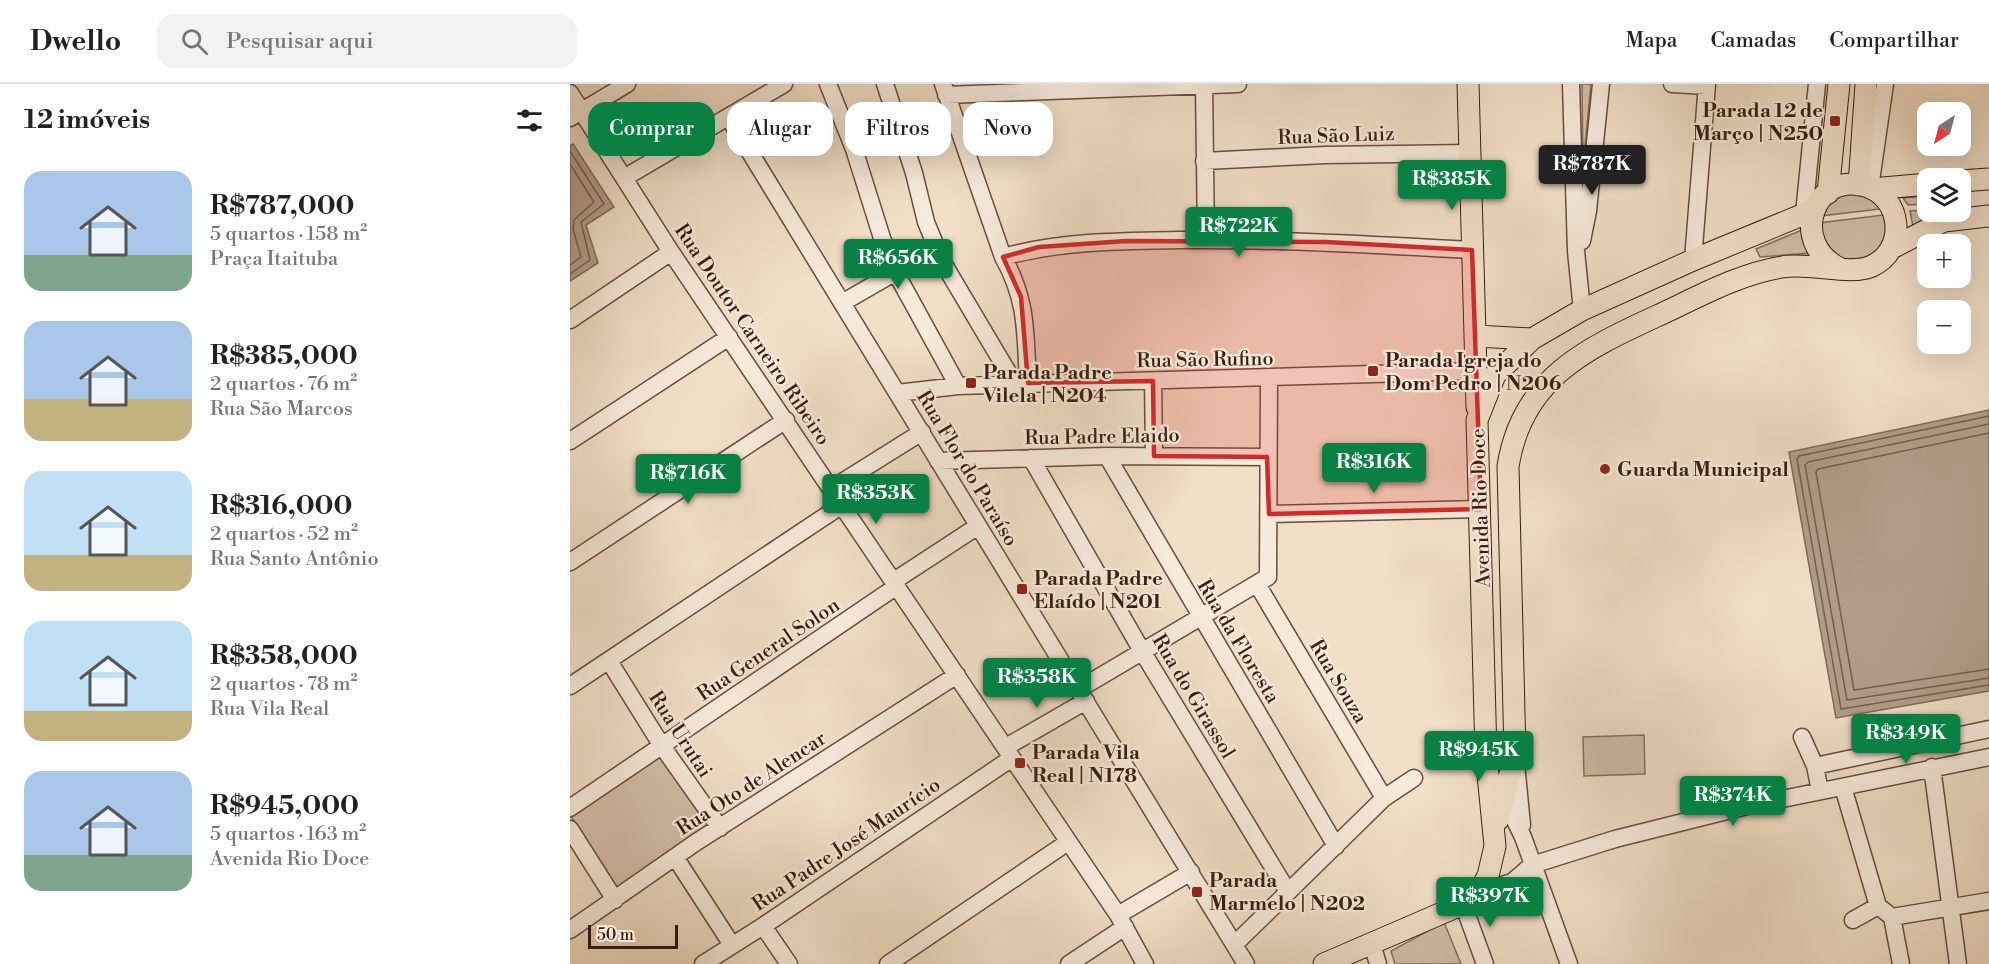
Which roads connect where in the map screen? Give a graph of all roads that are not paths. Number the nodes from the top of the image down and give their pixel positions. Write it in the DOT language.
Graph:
graph roads {
  1 [pos="627,84"];
  2 [pos="784,84"];
  3 [pos="828,84"];
  4 [pos="885,84"];
  5 [pos="1238,84"];
  6 [pos="1468,84"];
  7 [pos="1571,84"];
  8 [pos="1601,84"];
  9 [pos="1672,84"];
  10 [pos="1817,84"];
  11 [pos="1839,84"];
  12 [pos="1866,84"];
  13 [pos="1885,84"];
  14 [pos="1140,85"];
  15 [pos="1204,85"];
  16 [pos="1707,85"];
  17 [pos="944,90"];
  18 [pos="570,93"];
  19 [pos="755,102"];
  20 [pos="576,114"];
  21 [pos="727,119"];
  22 [pos="1470,153"];
  23 [pos="752,156"];
  24 [pos="1204,161"];
  25 [pos="624,178"];
  26 [pos="1989,179"];
  27 [pos="1971,181"];
  28 [pos="1917,185"];
  29 [pos="1867,188"];
  30 [pos="1828,193"];
  31 [pos="1809,212"];
  32 [pos="1989,216"];
  33 [pos="1206,240"];
  34 [pos="937,248"];
  35 [pos="1892,248"];
  36 [pos="1472,250"];
  37 [pos="1576,251"];
  38 [pos="671,252"];
  39 [pos="1003,257"];
  40 [pos="1693,260"];
  41 [pos="1839,268"];
  42 [pos="896,272"];
  43 [pos="842,303"];
  44 [pos="1582,310"];
  45 [pos="570,320"];
  46 [pos="1476,336"];
  47 [pos="729,337"];
  48 [pos="1532,339"];
  49 [pos="1477,371"];
  50 [pos="1269,379"];
  51 [pos="1153,381"];
  52 [pos="1022,384"];
  53 [pos="958,386"];
  54 [pos="897,393"];
  55 [pos="786,420"];
  56 [pos="1477,420"];
  57 [pos="922,432"];
  58 [pos="570,441"];
  59 [pos="1107,456"];
  60 [pos="1154,456"];
  61 [pos="1267,457"];
  62 [pos="1031,458"];
  63 [pos="938,461"];
  64 [pos="831,489"];
  65 [pos="842,505"];
  66 [pos="1481,509"];
  67 [pos="1269,514"];
  68 [pos="978,526"];
  69 [pos="570,562"];
  70 [pos="1261,582"];
  71 [pos="895,584"];
  72 [pos="1199,616"];
  73 [pos="1142,651"];
  74 [pos="609,661"];
  75 [pos="957,675"];
  76 [pos="570,686"];
  77 [pos="1082,695"];
  78 [pos="1989,729"];
  79 [pos="1802,737"];
  80 [pos="1936,741"];
  81 [pos="662,746"];
  82 [pos="1009,752"];
  83 [pos="1486,754"];
  84 [pos="1515,754"];
  85 [pos="1989,757"];
  86 [pos="1815,766"];
  87 [pos="1937,767"];
  88 [pos="1414,778"];
  89 [pos="1843,787"];
  90 [pos="1820,791"];
  91 [pos="1503,797"];
  92 [pos="1384,798"];
  93 [pos="570,808"];
  94 [pos="720,828"];
  95 [pos="570,829"];
  96 [pos="1494,835"];
  97 [pos="1523,837"];
  98 [pos="1068,842"];
  99 [pos="1336,846"];
  100 [pos="675,857"];
  101 [pos="1532,865"];
  102 [pos="1191,872"];
  103 [pos="1288,892"];
  104 [pos="1471,898"];
  105 [pos="615,900"];
  106 [pos="1989,901"];
  107 [pos="1949,908"];
  108 [pos="1885,911"];
  109 [pos="1853,920"];
  110 [pos="1121,921"];
  111 [pos="763,926"];
  112 [pos="570,930"];
  113 [pos="1235,944"];
  114 [pos="732,945"];
  115 [pos="1375,954"];
  116 [pos="1146,961"];
  117 [pos="703,964"];
  118 [pos="789,964"];
  119 [pos="888,964"];
  120 [pos="1069,964"];
  121 [pos="1246,964"];
  122 [pos="1323,964"];
  123 [pos="1485,964"];
  124 [pos="1569,964"];
  125 [pos="1901,964"];
  126 [pos="1958,964"];
  1 -- 20 [label="street"];
  2 -- 19 [label="street"];
  3 -- 42 [label="street"];
  4 -- 34 [label="street"];
  5 -- 15 [label="street"];
  6 -- 22 [label="main road"];
  7 -- 37 [label="street"];
  8 -- 37 [label="street"];
  9 -- 16 [label="street"];
  10 -- 31 [label="street"];
  11 -- 30 [label="main road"];
  12 -- 29 [label="main road"];
  13 -- 29 [label="street"];
  14 -- 15 [label="street"];
  14 -- 17 [label="street"];
  15 -- 24 [label="street"];
  16 -- 40 [label="street"];
  17 -- 39 [label="street"];
  18 -- 20 [label="street, Rua Doutor Carneiro Ribeiro"];
  20 -- 25 [label="street, Rua Doutor Carneiro Ribeiro"];
  21 -- 25 [label="street"];
  22 -- 24 [label="street, Rua São Luiz"];
  22 -- 36 [label="main road"];
  23 -- 43 [label="street, Rua Flor do Paraíso"];
  24 -- 33 [label="street"];
  25 -- 38 [label="street, Rua Doutor Carneiro Ribeiro"];
  26 -- 27 [label="main road"];
  28 -- 29 [label="main road"];
  29 -- 30 [label="main road"];
  29 -- 35 [label="main road"];
  30 -- 31 [label="main road, Avenida Rio Doce"];
  31 -- 40 [label="main road, Avenida Rio Doce"];
  31 -- 41 [label="main road"];
  32 -- 35 [label="main road, Avenida Rio Doce"];
  33 -- 36 [label="street"];
  33 -- 39 [label="street"];
  34 -- 42 [label="street"];
  34 -- 52 [label="street"];
  35 -- 41 [label="main road, Avenida Rio Doce"];
  36 -- 46 [label="main road"];
  37 -- 44 [label="street"];
  38 -- 45 [label="street"];
  38 -- 47 [label="street, Rua Doutor Carneiro Ribeiro"];
  39 -- 52 [label="street"];
  40 -- 44 [label="main road, Avenida Rio Doce"];
  41 -- 84 [label="main road, Avenida Rio Doce"];
  42 -- 43 [label="street"];
  42 -- 53 [label="street"];
  43 -- 54 [label="street, Rua Flor do Paraíso"];
  44 -- 48 [label="main road, Avenida Rio Doce"];
  46 -- 48 [label="main road"];
  46 -- 49 [label="main road"];
  47 -- 55 [label="street, Rua Doutor Carneiro Ribeiro"];
  47 -- 58 [label="street"];
  48 -- 56 [label="main road, Avenida Rio Doce"];
  49 -- 50 [label="street, Rua São Rufino"];
  49 -- 56 [label="main road"];
  50 -- 51 [label="street, Rua São Rufino"];
  50 -- 61 [label="street"];
  51 -- 52 [label="street, Rua São Rufino"];
  51 -- 60 [label="street"];
  52 -- 53 [label="street, Rua São Rufino"];
  53 -- 54 [label="street, Rua São Rufino"];
  54 -- 57 [label="street, Rua Flor do Paraíso"];
  55 -- 64 [label="street, Rua Doutor Carneiro Ribeiro"];
  55 -- 69 [label="street"];
  56 -- 66 [label="main road, Avenida Rio Doce"];
  57 -- 63 [label="street, Rua Flor do Paraíso"];
  57 -- 64 [label="street"];
  59 -- 60 [label="street, Rua Padre Elaido"];
  59 -- 62 [label="street, Rua Padre Elaido"];
  59 -- 72 [label="street, Rua da Floresta"];
  60 -- 61 [label="street, Rua Padre Elaido"];
  61 -- 67 [label="street"];
  62 -- 63 [label="street, Rua Padre Elaido"];
  62 -- 73 [label="street, Rua do Girassol"];
  63 -- 68 [label="street, Rua Flor do Paraíso"];
  64 -- 65 [label="street, Rua Doutor Carneiro Ribeiro"];
  65 -- 71 [label="street, Rua Doutor Carneiro Ribeiro"];
  65 -- 74 [label="street"];
  66 -- 67 [label="street"];
  66 -- 83 [label="main road, Avenida Rio Doce"];
  67 -- 70 [label="street"];
  68 -- 71 [label="street, Rua General Solon"];
  68 -- 77 [label="street, Rua Flor do Paraíso"];
  70 -- 72 [label="street, Rua Padre José Maurício"];
  70 -- 92 [label="street, Rua Souza"];
  71 -- 75 [label="street, Rua Doutor Carneiro Ribeiro"];
  71 -- 81 [label="street, Rua General Solon"];
  72 -- 73 [label="street, Rua Padre José Maurício"];
  72 -- 99 [label="street, Rua da Floresta"];
  73 -- 77 [label="street, Rua Padre José Maurício"];
  73 -- 103 [label="street, Rua do Girassol"];
  74 -- 76 [label="street"];
  74 -- 81 [label="street, Rua Urutai"];
  75 -- 82 [label="street, Rua Doutor Carneiro Ribeiro"];
  75 -- 94 [label="street, Rua Oto de Alencar"];
  77 -- 82 [label="street, Rua Padre José Maurício"];
  77 -- 102 [label="street, Rua Flor do Paraíso"];
  78 -- 80 [label="street"];
  79 -- 86 [label="street"];
  80 -- 86 [label="street"];
  80 -- 87 [label="street"];
  81 -- 93 [label="street, Rua General Solon"];
  81 -- 94 [label="street, Rua Urutai"];
  82 -- 98 [label="street, Rua Doutor Carneiro Ribeiro"];
  82 -- 111 [label="street, Rua Padre José Maurício"];
  83 -- 91 [label="street, Avenida Rio Doce"];
  83 -- 96 [label="main road, Avenida Rio Doce"];
  84 -- 91 [label="main road, Avenida Rio Doce"];
  84 -- 97 [label="street, Avenida Rio Doce"];
  85 -- 87 [label="street"];
  86 -- 90 [label="street"];
  87 -- 89 [label="street"];
  87 -- 107 [label="street"];
  88 -- 92 [label="street"];
  89 -- 90 [label="street"];
  89 -- 108 [label="street"];
  90 -- 101 [label="street"];
  91 -- 96 [label="main road, Avenida Rio Doce"];
  91 -- 97 [label="street, Avenida Rio Doce"];
  92 -- 99 [label="street"];
  94 -- 100 [label="street, Rua Oto de Alencar"];
  95 -- 105 [label="street"];
  96 -- 104 [label="main road, Avenida Rio Doce"];
  97 -- 101 [label="street, Avenida Rio Doce"];
  98 -- 110 [label="street, Rua Doutor Carneiro Ribeiro"];
  98 -- 119 [label="street"];
  99 -- 103 [label="street"];
  100 -- 105 [label="street, Rua Oto de Alencar"];
  100 -- 114 [label="street"];
  101 -- 104 [label="street"];
  101 -- 124 [label="street, Avenida Rio Doce"];
  102 -- 110 [label="street"];
  102 -- 113 [label="street, Rua Flor do Paraíso"];
  103 -- 113 [label="street"];
  104 -- 115 [label="main road"];
  104 -- 123 [label="street"];
  105 -- 112 [label="street, Rua Oto de Alencar"];
  106 -- 107 [label="street"];
  107 -- 108 [label="street"];
  107 -- 126 [label="street"];
  108 -- 109 [label="street"];
  108 -- 125 [label="street"];
  110 -- 116 [label="street, Rua Doutor Carneiro Ribeiro"];
  110 -- 120 [label="street"];
  111 -- 114 [label="street, Rua Padre José Maurício"];
  111 -- 118 [label="street"];
  113 -- 121 [label="street, Rua Flor do Paraíso"];
  114 -- 117 [label="street, Rua Padre José Maurício"];
  115 -- 122 [label="main road"];
}
